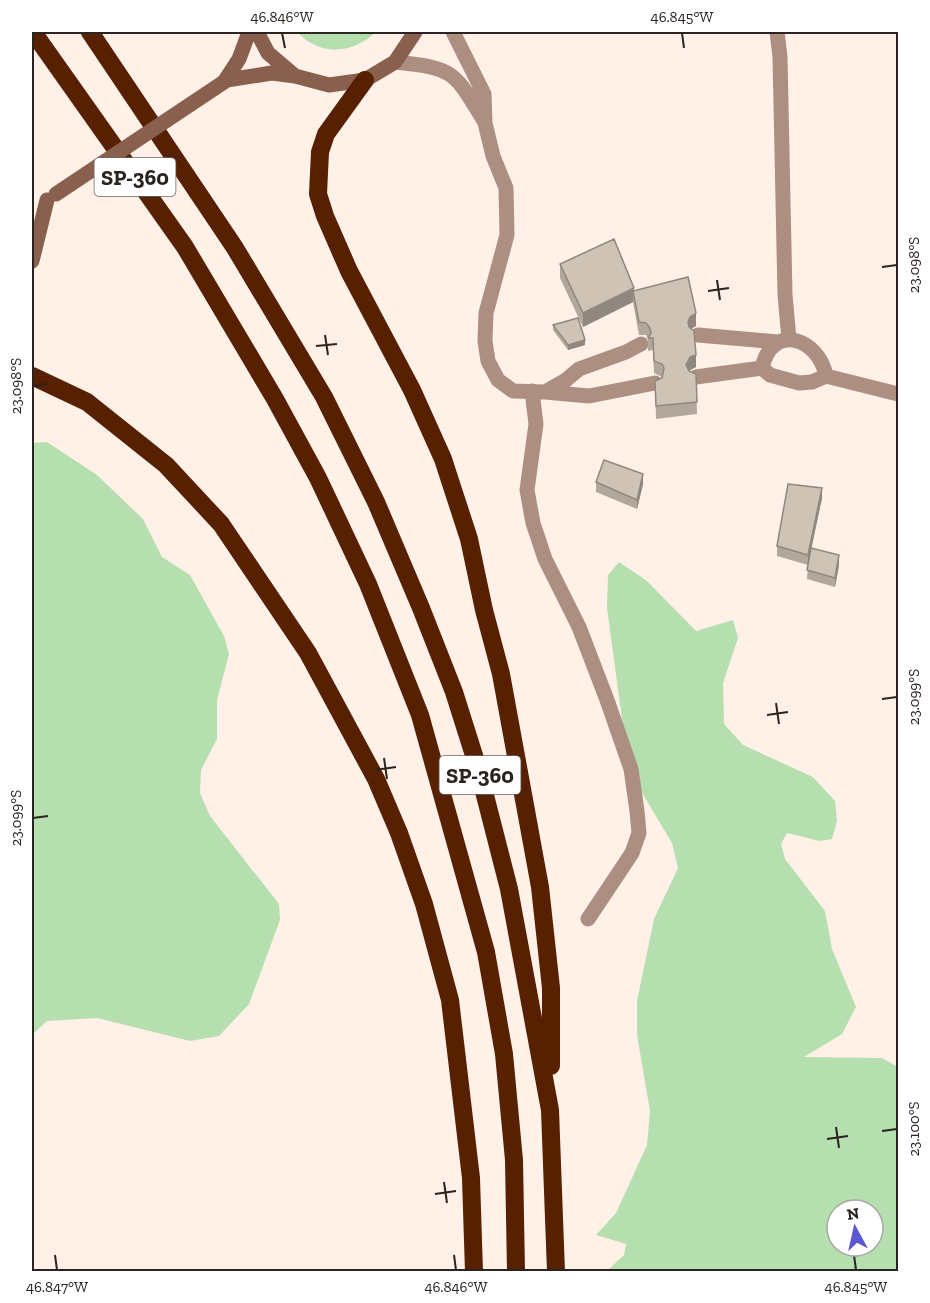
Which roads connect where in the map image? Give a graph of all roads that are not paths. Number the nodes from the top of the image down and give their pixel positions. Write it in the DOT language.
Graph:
graph roads {
  1 [pos="33,32"];
  2 [pos="90,32"];
  3 [pos="249,32"];
  4 [pos="257,32"];
  5 [pos="415,32"];
  6 [pos="453,32"];
  7 [pos="777,32"];
  8 [pos="395,62"];
  9 [pos="295,75"];
  10 [pos="365,80"];
  11 [pos="225,81"];
  12 [pos="485,123"];
  13 [pos="45,199"];
  14 [pos="32,261"];
  15 [pos="698,334"];
  16 [pos="783,341"];
  17 [pos="641,344"];
  18 [pos="762,368"];
  19 [pos="32,376"];
  20 [pos="826,376"];
  21 [pos="696,377"];
  22 [pos="655,383"];
  23 [pos="539,391"];
  24 [pos="898,394"];
  25 [pos="588,919"];
  26 [pos="550,1110"];
  27 [pos="474,1272"];
  28 [pos="516,1272"];
  29 [pos="556,1272"];
  1 -- 28 [label="highway, SP-360"];
  2 -- 26 [label="highway, SP-360"];
  3 -- 11 [label="street"];
  4 -- 9 [label="street"];
  5 -- 8 [label="street"];
  6 -- 12 [label="street"];
  7 -- 16 [label="street"];
  8 -- 10 [label="street"];
  8 -- 12 [label="street"];
  9 -- 10 [label="street"];
  9 -- 11 [label="street"];
  10 -- 26 [label="highway"];
  11 -- 13 [label="street, bridge"];
  12 -- 23 [label="street"];
  13 -- 14 [label="street"];
  15 -- 16 [label="street"];
  16 -- 18 [label="street"];
  16 -- 20 [label="street"];
  17 -- 23 [label="street"];
  18 -- 20 [label="street"];
  18 -- 21 [label="street"];
  19 -- 27 [label="highway"];
  20 -- 24 [label="street"];
  22 -- 23 [label="street"];
  23 -- 25 [label="street"];
  26 -- 29 [label="highway, SP-360"];
}
